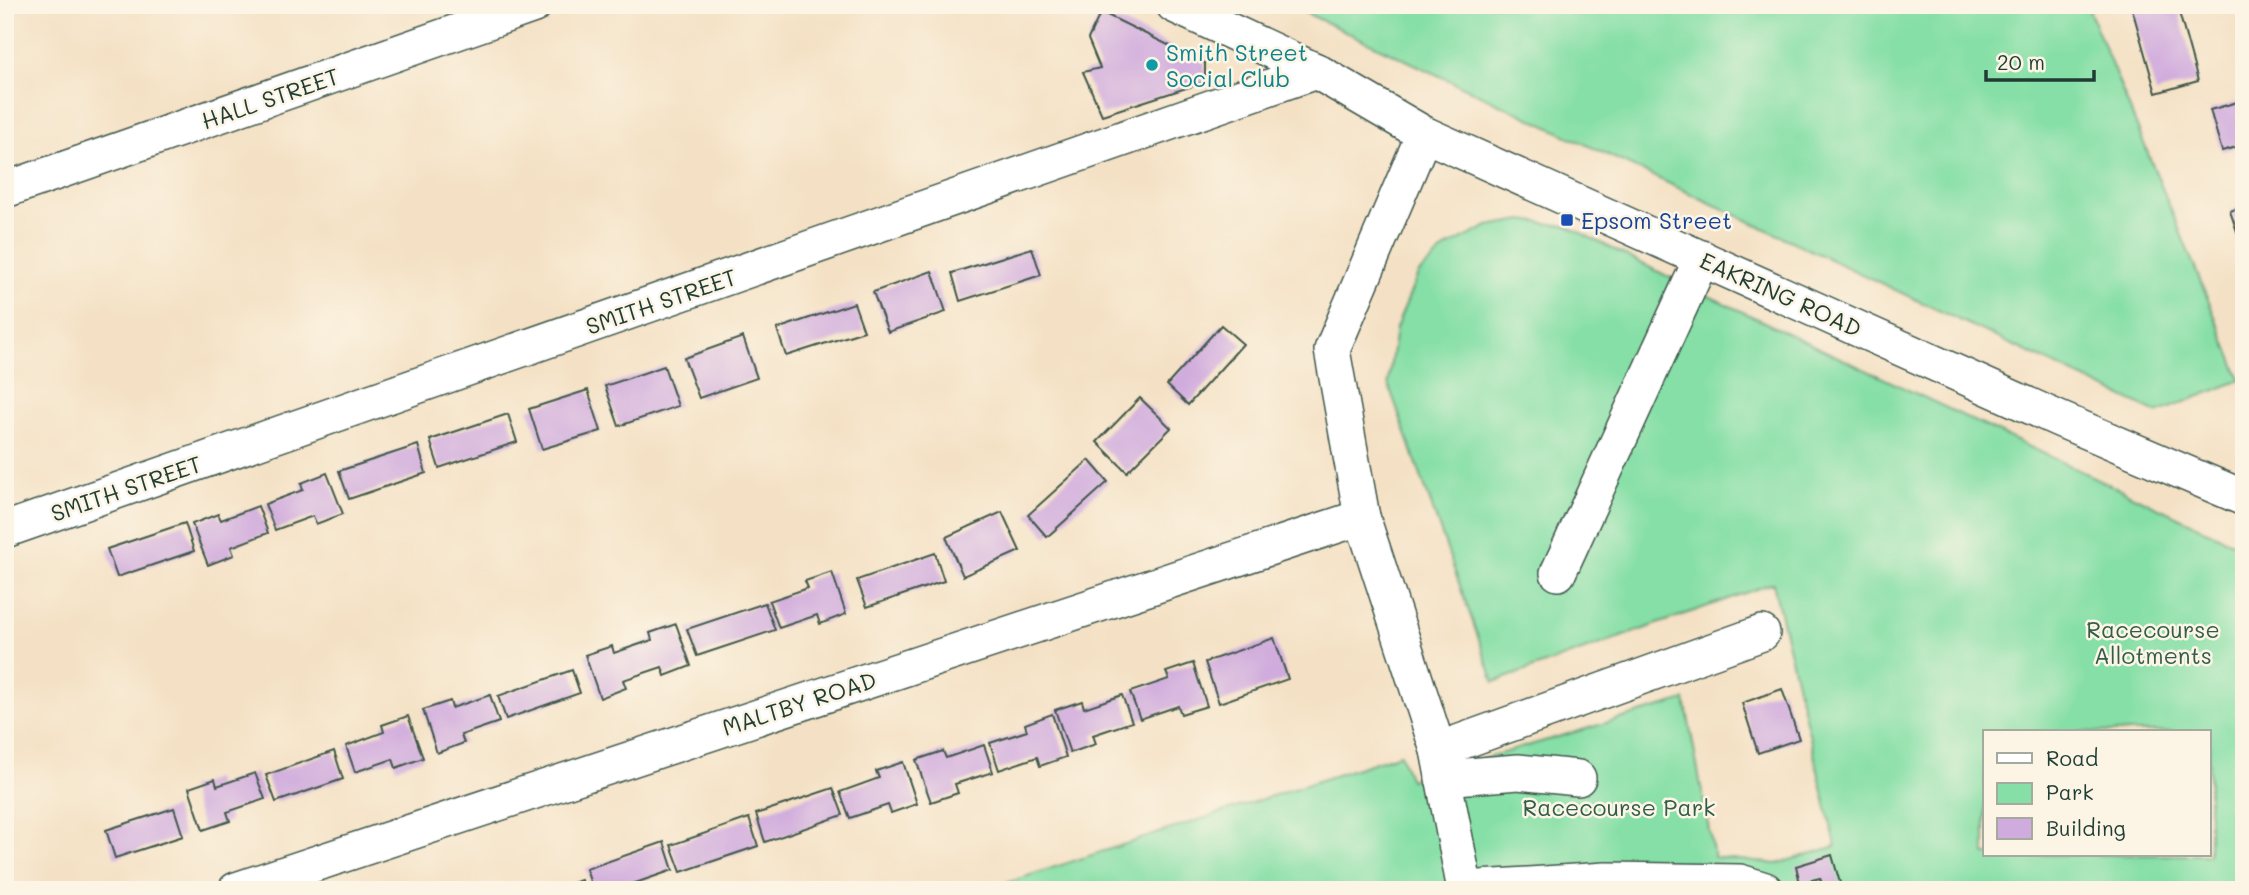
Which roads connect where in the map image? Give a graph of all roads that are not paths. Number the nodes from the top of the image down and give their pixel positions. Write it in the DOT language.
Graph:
graph roads {
  1 [pos="534,5"];
  2 [pos="1174,5"];
  3 [pos="1316,71"];
  4 [pos="1424,134"];
  5 [pos="5,190"];
  6 [pos="1702,258"];
  7 [pos="2244,498"];
  8 [pos="1362,517"];
  9 [pos="5,530"];
  10 [pos="1559,573"];
  11 [pos="1762,633"];
  12 [pos="1441,764"];
  13 [pos="1578,778"];
  14 [pos="1465,889"];
  15 [pos="236,890"];
  16 [pos="1765,890"];
  1 -- 5 [label="street, HALL STREET"];
  2 -- 3 [label="street, EAKRING ROAD"];
  3 -- 4 [label="street, EAKRING ROAD"];
  3 -- 9 [label="street, SMITH STREET"];
  4 -- 6 [label="street, EAKRING ROAD"];
  4 -- 8 [label="street"];
  6 -- 7 [label="street, EAKRING ROAD"];
  6 -- 10 [label="street"];
  8 -- 12 [label="street"];
  8 -- 15 [label="street, MALTBY ROAD"];
  11 -- 12 [label="street"];
  12 -- 13 [label="street"];
  12 -- 14 [label="street"];
  14 -- 16 [label="street"];
}
